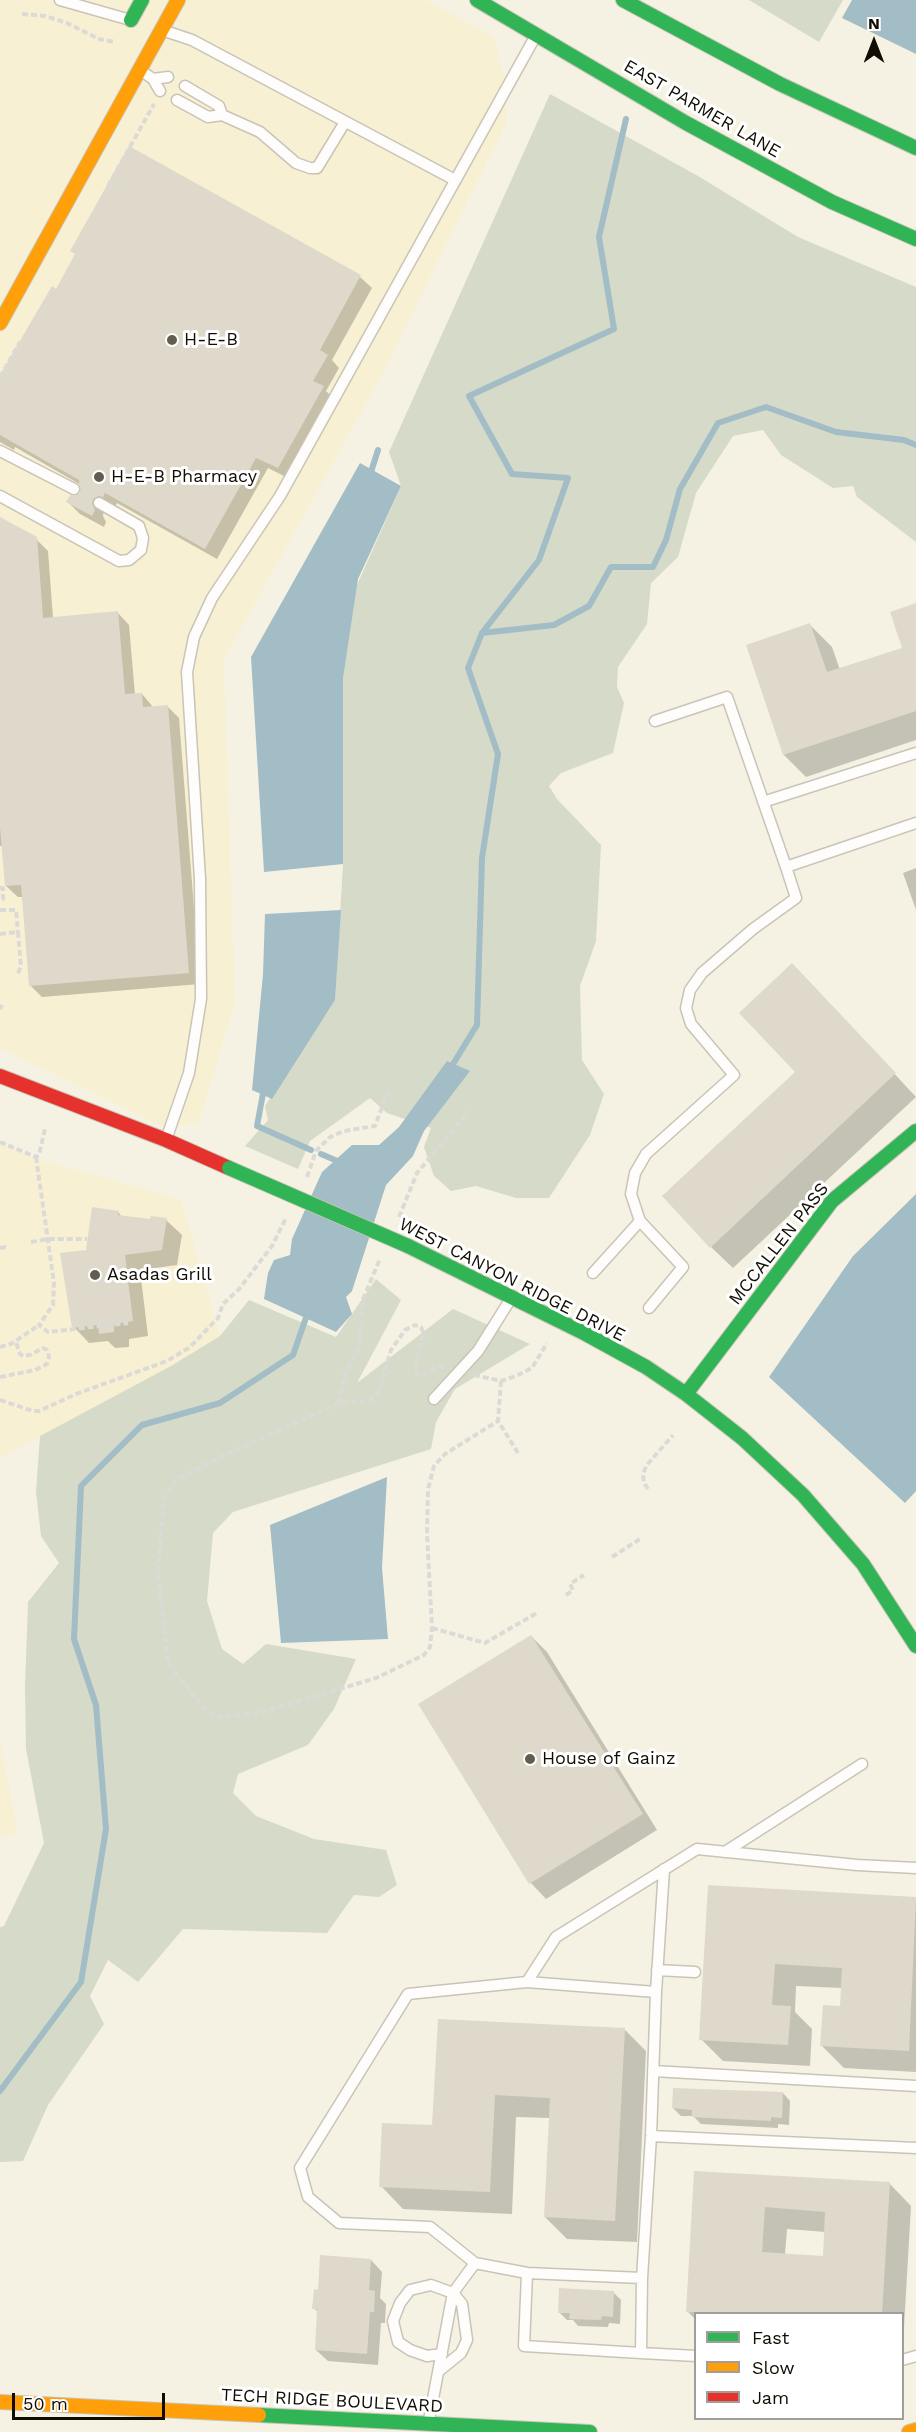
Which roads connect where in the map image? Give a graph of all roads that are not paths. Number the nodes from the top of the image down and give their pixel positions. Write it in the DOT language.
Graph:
graph roads {
  1 [pos="60,0"];
  2 [pos="142,0"];
  3 [pos="178,0"];
  4 [pos="477,0"];
  5 [pos="623,0"];
  6 [pos="146,25"];
  7 [pos="537,34"];
  8 [pos="140,69"];
  9 [pos="168,77"];
  10 [pos="153,79"];
  11 [pos="185,86"];
  12 [pos="160,91"];
  13 [pos="177,100"];
  14 [pos="222,115"];
  15 [pos="345,122"];
  16 [pos="916,148"];
  17 [pos="455,180"];
  18 [pos="916,239"];
  19 [pos="0,323"];
  20 [pos="0,451"];
  21 [pos="74,489"];
  22 [pos="0,496"];
  23 [pos="99,503"];
  24 [pos="655,721"];
  25 [pos="916,753"];
  26 [pos="763,802"];
  27 [pos="916,823"];
  28 [pos="786,867"];
  29 [pos="0,1076"];
  30 [pos="916,1131"];
  31 [pos="166,1140"];
  32 [pos="640,1221"];
  33 [pos="593,1273"];
  34 [pos="512,1297"];
  35 [pos="649,1308"];
  36 [pos="686,1394"];
  37 [pos="434,1399"];
  38 [pos="916,1646"];
  39 [pos="862,1764"];
  40 [pos="725,1852"];
  41 [pos="916,1868"];
  42 [pos="664,1869"];
  43 [pos="657,1970"];
  44 [pos="695,1972"];
  45 [pos="527,1982"];
  46 [pos="656,1992"];
  47 [pos="653,2071"];
  48 [pos="916,2086"];
  49 [pos="651,2136"];
  50 [pos="916,2148"];
  51 [pos="475,2262"];
  52 [pos="527,2273"];
  53 [pos="642,2278"];
  54 [pos="453,2293"];
  55 [pos="641,2353"];
  56 [pos="442,2354"];
  57 [pos="694,2356"];
  58 [pos="440,2370"];
  59 [pos="0,2402"];
  60 [pos="428,2428"];
  61 [pos="916,2430"];
  62 [pos="590,2432"];
  63 [pos="909,2432"];
  1 -- 6 [label="lane"];
  2 -- 6 [label="main road"];
  3 -- 6 [label="main road"];
  4 -- 7 [label="main road, EAST PARMER LANE"];
  5 -- 16 [label="main road"];
  6 -- 8 [label="main road"];
  6 -- 15 [label="lane"];
  7 -- 17 [label="lane"];
  7 -- 18 [label="main road, EAST PARMER LANE"];
  8 -- 10 [label="lane"];
  8 -- 19 [label="main road"];
  9 -- 10 [label="lane"];
  10 -- 12 [label="lane"];
  11 -- 14 [label="lane"];
  13 -- 14 [label="lane"];
  14 -- 15 [label="lane"];
  15 -- 17 [label="lane"];
  17 -- 31 [label="lane"];
  20 -- 21 [label="lane"];
  22 -- 23 [label="lane"];
  24 -- 26 [label="lane"];
  25 -- 26 [label="lane"];
  26 -- 28 [label="lane"];
  27 -- 28 [label="lane"];
  28 -- 32 [label="lane"];
  29 -- 31 [label="main road, WEST CANYON RIDGE DRIVE"];
  30 -- 36 [label="main road, MCCALLEN PASS"];
  31 -- 34 [label="main road, WEST CANYON RIDGE DRIVE, bridge"];
  32 -- 33 [label="lane"];
  32 -- 35 [label="lane"];
  34 -- 36 [label="main road, WEST CANYON RIDGE DRIVE"];
  34 -- 37 [label="lane"];
  36 -- 38 [label="main road, WEST CANYON RIDGE DRIVE"];
  39 -- 40 [label="lane"];
  40 -- 41 [label="lane"];
  40 -- 42 [label="lane"];
  42 -- 43 [label="lane"];
  42 -- 45 [label="lane"];
  43 -- 44 [label="lane"];
  43 -- 46 [label="lane"];
  45 -- 46 [label="lane"];
  45 -- 51 [label="lane"];
  46 -- 47 [label="lane"];
  47 -- 48 [label="lane"];
  47 -- 49 [label="lane"];
  49 -- 50 [label="lane"];
  49 -- 53 [label="lane"];
  51 -- 52 [label="lane"];
  51 -- 54 [label="lane"];
  52 -- 53 [label="lane"];
  52 -- 55 [label="lane"];
  53 -- 55 [label="lane"];
  54 -- 56 [label="lane"];
  54 -- 56 [label="lane"];
  54 -- 58 [label="lane"];
  55 -- 57 [label="lane"];
  56 -- 58 [label="lane"];
  58 -- 60 [label="lane"];
  59 -- 60 [label="main road, TECH RIDGE BOULEVARD"];
  60 -- 62 [label="main road, TECH RIDGE BOULEVARD"];
  61 -- 63 [label="main road"];
}
